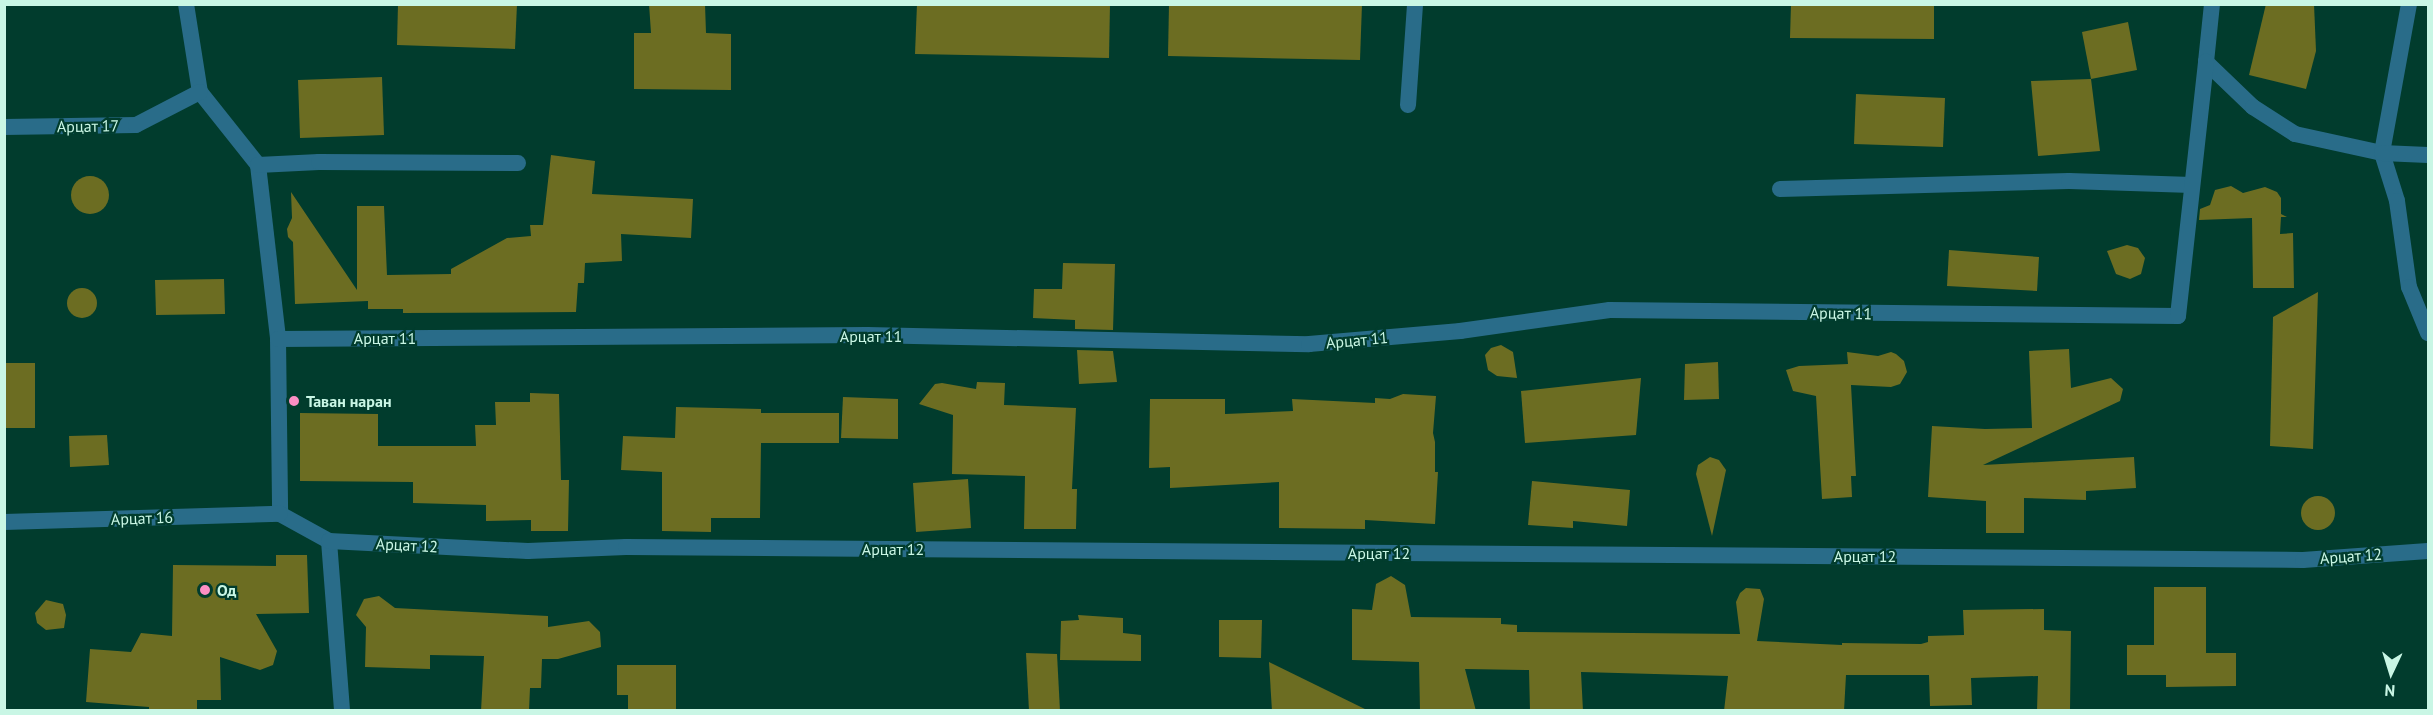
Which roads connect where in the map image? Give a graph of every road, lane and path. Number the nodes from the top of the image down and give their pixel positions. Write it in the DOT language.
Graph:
graph roads {
  1 [pos="186,4"];
  2 [pos="1415,4"];
  3 [pos="2212,4"];
  4 [pos="2409,4"];
  5 [pos="2206,62"];
  6 [pos="200,92"];
  7 [pos="1408,105"];
  8 [pos="4,127"];
  9 [pos="2382,153"];
  10 [pos="2428,155"];
  11 [pos="518,163"];
  12 [pos="258,165"];
  13 [pos="2192,185"];
  14 [pos="1780,189"];
  15 [pos="2428,333"];
  16 [pos="278,339"];
  17 [pos="280,514"];
  18 [pos="4,522"];
  19 [pos="329,541"];
  20 [pos="2428,551"];
  21 [pos="342,711"];
  1 -- 6 [label="street"];
  2 -- 7 [label="street"];
  3 -- 5 [label="street, Арцат 11"];
  4 -- 9 [label="street"];
  5 -- 9 [label="street"];
  5 -- 13 [label="street, Арцат 11"];
  6 -- 8 [label="street, Арцат 17"];
  6 -- 12 [label="street"];
  9 -- 10 [label="street"];
  9 -- 15 [label="street"];
  11 -- 12 [label="street"];
  12 -- 16 [label="street"];
  13 -- 14 [label="street"];
  13 -- 16 [label="street, Арцат 11"];
  16 -- 17 [label="street"];
  17 -- 18 [label="street, Арцат 16"];
  17 -- 19 [label="street"];
  19 -- 20 [label="street, Арцат 12"];
  19 -- 21 [label="street"];
}
